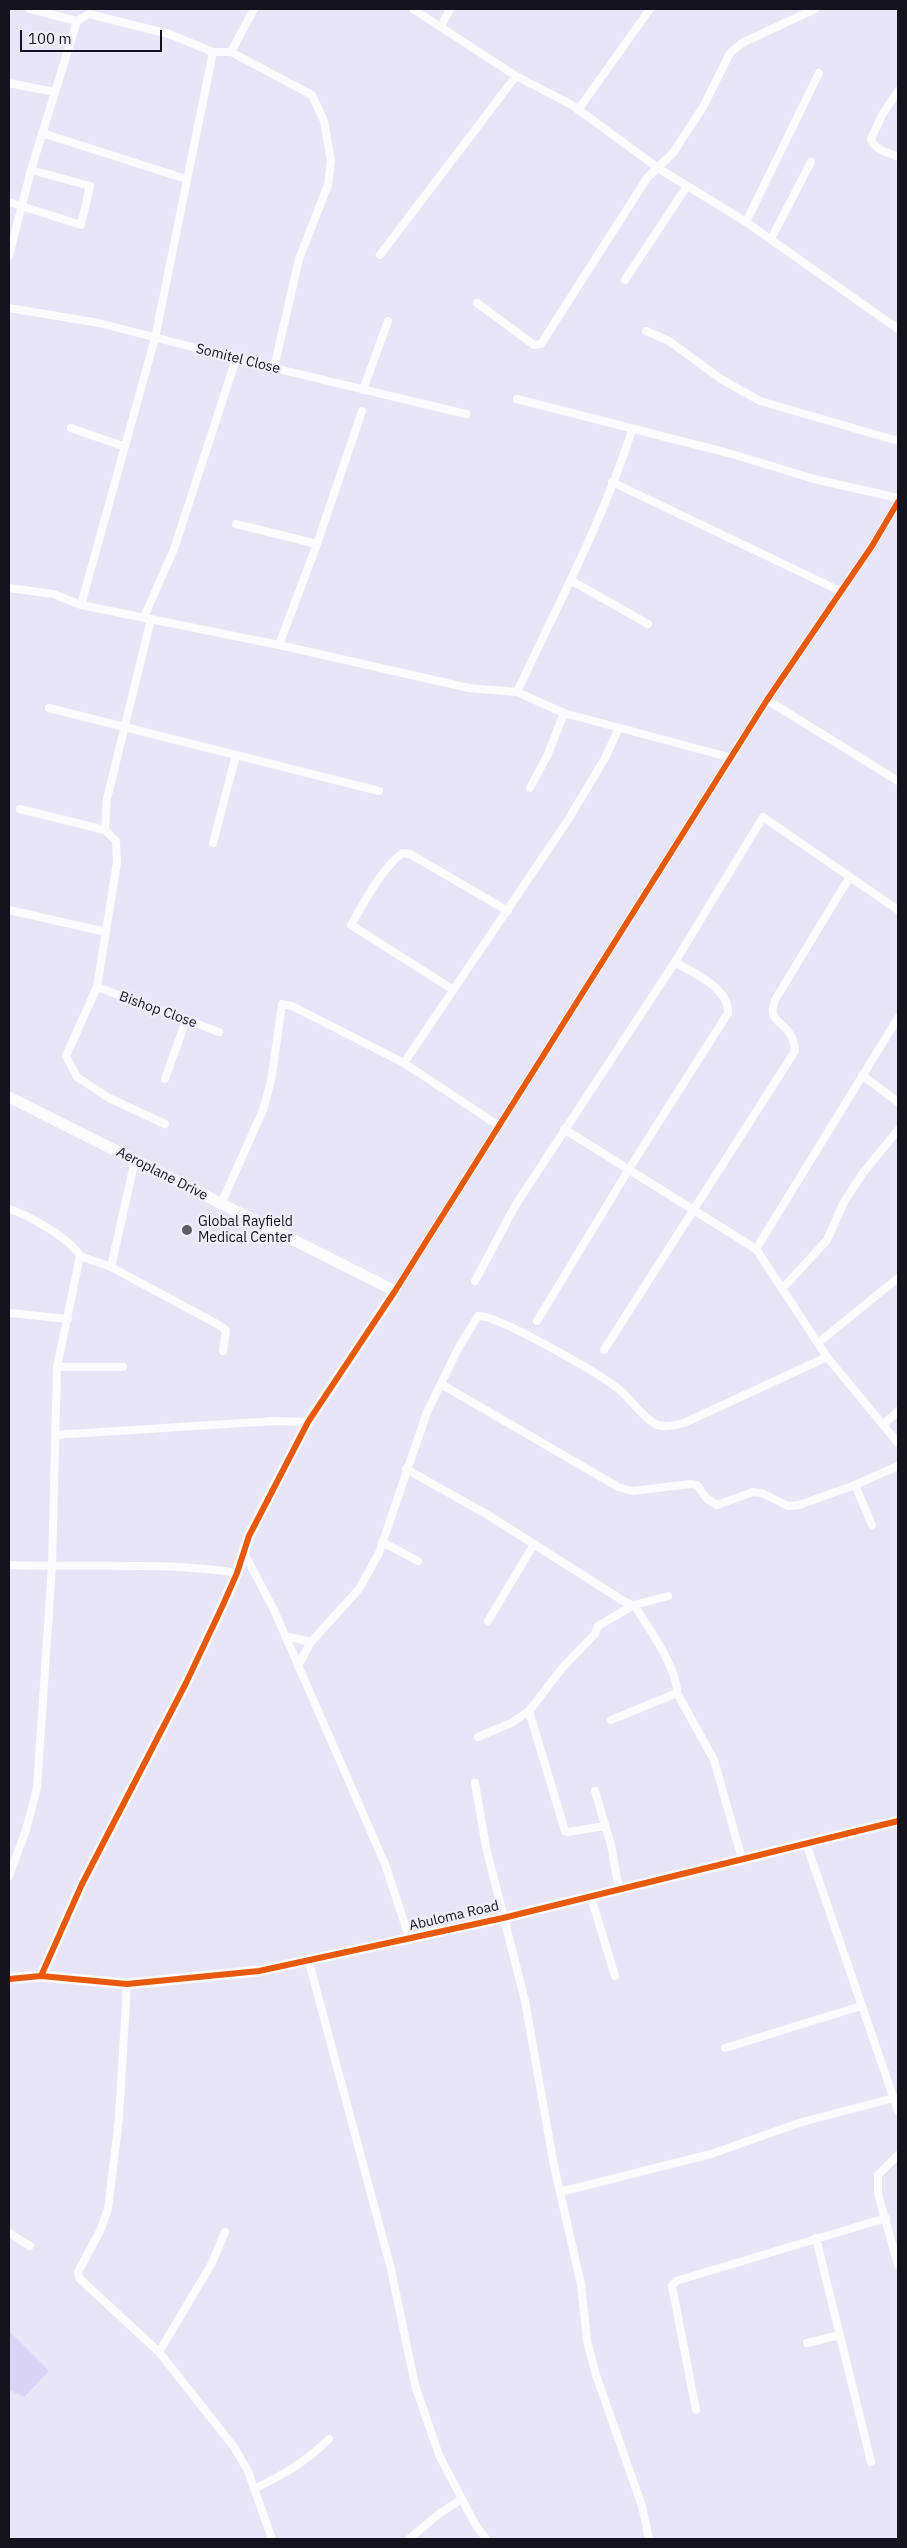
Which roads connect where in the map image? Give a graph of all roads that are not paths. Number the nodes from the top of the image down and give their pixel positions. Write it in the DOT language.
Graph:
graph roads {
  1 [pos="30,9"];
  2 [pos="254,9"];
  3 [pos="413,9"];
  4 [pos="450,9"];
  5 [pos="650,9"];
  6 [pos="816,9"];
  7 [pos="90,12"];
  8 [pos="77,20"];
  9 [pos="441,26"];
  10 [pos="212,52"];
  11 [pos="231,52"];
  12 [pos="819,72"];
  13 [pos="516,76"];
  14 [pos="9,83"];
  15 [pos="898,91"];
  16 [pos="54,92"];
  17 [pos="578,110"];
  18 [pos="42,133"];
  19 [pos="898,157"];
  20 [pos="810,162"];
  21 [pos="658,168"];
  22 [pos="31,170"];
  23 [pos="186,178"];
  24 [pos="687,186"];
  25 [pos="9,202"];
  26 [pos="24,205"];
  27 [pos="746,222"];
  28 [pos="771,239"];
  29 [pos="380,255"];
  30 [pos="9,256"];
  31 [pos="625,280"];
  32 [pos="477,304"];
  33 [pos="9,308"];
  34 [pos="388,321"];
  35 [pos="898,329"];
  36 [pos="646,331"];
  37 [pos="155,338"];
  38 [pos="236,358"];
  39 [pos="274,368"];
  40 [pos="363,390"];
  41 [pos="517,400"];
  42 [pos="362,412"];
  43 [pos="466,414"];
  44 [pos="71,428"];
  45 [pos="632,430"];
  46 [pos="898,441"];
  47 [pos="123,446"];
  48 [pos="612,482"];
  49 [pos="898,498"];
  50 [pos="898,502"];
  51 [pos="236,524"];
  52 [pos="317,544"];
  53 [pos="572,581"];
  54 [pos="9,588"];
  55 [pos="840,592"];
  56 [pos="81,605"];
  57 [pos="148,618"];
  58 [pos="648,624"];
  59 [pos="279,645"];
  60 [pos="517,692"];
  61 [pos="767,700"];
  62 [pos="49,708"];
  63 [pos="564,713"];
  64 [pos="125,727"];
  65 [pos="619,728"];
  66 [pos="236,755"];
  67 [pos="732,758"];
  68 [pos="898,781"];
  69 [pos="530,788"];
  70 [pos="380,791"];
  71 [pos="20,809"];
  72 [pos="105,830"];
  73 [pos="213,844"];
  74 [pos="849,878"];
  75 [pos="9,910"];
  76 [pos="898,910"];
  77 [pos="508,911"];
  78 [pos="106,932"];
  79 [pos="675,962"];
  80 [pos="97,987"];
  81 [pos="452,989"];
  82 [pos="898,1018"];
  83 [pos="186,1020"];
  84 [pos="218,1032"];
  85 [pos="404,1063"];
  86 [pos="862,1075"];
  87 [pos="165,1079"];
  88 [pos="9,1097"];
  89 [pos="898,1102"];
  90 [pos="165,1124"];
  91 [pos="499,1126"];
  92 [pos="564,1129"];
  93 [pos="898,1130"];
  94 [pos="135,1160"];
  95 [pos="629,1169"];
  96 [pos="221,1204"];
  97 [pos="9,1209"];
  98 [pos="694,1209"];
  99 [pos="756,1249"];
  100 [pos="80,1256"];
  101 [pos="111,1267"];
  102 [pos="898,1278"];
  103 [pos="476,1281"];
  104 [pos="782,1289"];
  105 [pos="395,1291"];
  106 [pos="9,1313"];
  107 [pos="68,1319"];
  108 [pos="537,1321"];
  109 [pos="818,1344"];
  110 [pos="604,1350"];
  111 [pos="223,1351"];
  112 [pos="827,1357"];
  113 [pos="57,1367"];
  114 [pos="123,1367"];
  115 [pos="441,1384"];
  116 [pos="898,1411"];
  117 [pos="308,1422"];
  118 [pos="883,1425"];
  119 [pos="55,1435"];
  120 [pos="898,1444"];
  121 [pos="898,1466"];
  122 [pos="406,1469"];
  123 [pos="855,1485"];
  124 [pos="872,1525"];
  125 [pos="382,1542"];
  126 [pos="534,1544"];
  127 [pos="244,1553"];
  128 [pos="418,1561"];
  129 [pos="9,1565"];
  130 [pos="52,1566"];
  131 [pos="237,1573"];
  132 [pos="668,1596"];
  133 [pos="634,1605"];
  134 [pos="488,1621"];
  135 [pos="285,1636"];
  136 [pos="311,1642"];
  137 [pos="298,1666"];
  138 [pos="676,1693"];
  139 [pos="529,1711"];
  140 [pos="611,1720"];
  141 [pos="478,1737"];
  142 [pos="475,1783"];
  143 [pos="595,1791"];
  144 [pos="898,1822"];
  145 [pos="605,1826"];
  146 [pos="806,1843"];
  147 [pos="742,1859"];
  148 [pos="9,1876"];
  149 [pos="619,1890"];
  150 [pos="591,1897"];
  151 [pos="503,1918"];
  152 [pos="410,1940"];
  153 [pos="309,1962"];
  154 [pos="41,1976"];
  155 [pos="615,1976"];
  156 [pos="9,1979"];
  157 [pos="127,1984"];
  158 [pos="861,2006"];
  159 [pos="725,2048"];
  160 [pos="894,2098"];
  161 [pos="898,2111"];
  162 [pos="898,2154"];
  163 [pos="560,2192"];
  164 [pos="886,2218"];
  165 [pos="225,2232"];
  166 [pos="9,2233"];
  167 [pos="816,2238"];
  168 [pos="30,2246"];
  169 [pos="898,2265"];
  170 [pos="840,2335"];
  171 [pos="807,2343"];
  172 [pos="158,2352"];
  173 [pos="696,2410"];
  174 [pos="330,2439"];
  175 [pos="871,2462"];
  176 [pos="254,2489"];
  177 [pos="462,2499"];
  178 [pos="272,2539"];
  179 [pos="408,2539"];
  180 [pos="486,2539"];
  181 [pos="649,2539"];
  1 -- 8 [label="street"];
  2 -- 11 [label="street"];
  3 -- 9 [label="street"];
  4 -- 9 [label="street"];
  5 -- 17 [label="street"];
  6 -- 21 [label="street"];
  7 -- 8 [label="street"];
  7 -- 10 [label="street"];
  8 -- 16 [label="street"];
  9 -- 13 [label="street"];
  10 -- 11 [label="street"];
  10 -- 23 [label="street"];
  11 -- 39 [label="street"];
  12 -- 27 [label="street"];
  13 -- 17 [label="street"];
  13 -- 29 [label="street"];
  14 -- 16 [label="street"];
  15 -- 19 [label="street"];
  16 -- 18 [label="street"];
  17 -- 21 [label="street"];
  18 -- 22 [label="street"];
  18 -- 23 [label="street"];
  20 -- 28 [label="street"];
  21 -- 24 [label="street"];
  21 -- 32 [label="street"];
  22 -- 26 [label="street"];
  22 -- 26 [label="street"];
  23 -- 37 [label="street"];
  24 -- 27 [label="street"];
  24 -- 31 [label="street"];
  25 -- 26 [label="street"];
  26 -- 30 [label="street"];
  27 -- 28 [label="street"];
  28 -- 35 [label="street"];
  33 -- 37 [label="street, Somitel Close"];
  34 -- 40 [label="street"];
  36 -- 46 [label="street"];
  37 -- 38 [label="street, Somitel Close"];
  37 -- 47 [label="street"];
  38 -- 39 [label="street, Somitel Close"];
  38 -- 57 [label="street"];
  39 -- 40 [label="street, Somitel Close"];
  40 -- 43 [label="street, Somitel Close"];
  41 -- 45 [label="street"];
  42 -- 52 [label="street"];
  44 -- 47 [label="street"];
  45 -- 48 [label="street"];
  45 -- 49 [label="street"];
  47 -- 56 [label="street"];
  48 -- 53 [label="street"];
  48 -- 55 [label="street"];
  50 -- 55 [label="street"];
  51 -- 52 [label="street"];
  52 -- 59 [label="street"];
  53 -- 58 [label="street"];
  53 -- 60 [label="street"];
  54 -- 56 [label="street"];
  55 -- 61 [label="street"];
  56 -- 57 [label="street"];
  57 -- 59 [label="street"];
  57 -- 64 [label="street"];
  59 -- 60 [label="street"];
  60 -- 63 [label="street"];
  61 -- 67 [label="street"];
  61 -- 68 [label="street"];
  62 -- 64 [label="street"];
  63 -- 65 [label="street"];
  63 -- 69 [label="street"];
  64 -- 66 [label="street"];
  64 -- 72 [label="street"];
  65 -- 67 [label="street"];
  65 -- 77 [label="street"];
  66 -- 70 [label="street"];
  66 -- 73 [label="street"];
  67 -- 91 [label="street"];
  71 -- 72 [label="street"];
  72 -- 78 [label="street"];
  74 -- 76 [label="street"];
  74 -- 79 [label="street"];
  74 -- 98 [label="street"];
  75 -- 78 [label="street"];
  77 -- 81 [label="street"];
  77 -- 81 [label="street"];
  78 -- 80 [label="street"];
  79 -- 92 [label="street"];
  79 -- 95 [label="street"];
  80 -- 83 [label="street, Bishop Close"];
  80 -- 90 [label="street"];
  81 -- 85 [label="street"];
  82 -- 86 [label="street"];
  83 -- 84 [label="street, Bishop Close"];
  83 -- 87 [label="street"];
  85 -- 91 [label="street"];
  85 -- 96 [label="street"];
  86 -- 89 [label="street"];
  86 -- 99 [label="street"];
  88 -- 94 [label="street, Aeroplane Drive"];
  91 -- 105 [label="street"];
  92 -- 95 [label="street"];
  92 -- 103 [label="street"];
  93 -- 104 [label="street"];
  94 -- 96 [label="street, Aeroplane Drive"];
  94 -- 101 [label="street"];
  95 -- 98 [label="street"];
  95 -- 108 [label="street"];
  96 -- 105 [label="street, Aeroplane Drive"];
  97 -- 100 [label="street"];
  98 -- 99 [label="street"];
  98 -- 110 [label="street"];
  99 -- 104 [label="street"];
  100 -- 101 [label="street"];
  100 -- 107 [label="street"];
  101 -- 111 [label="street"];
  102 -- 109 [label="street"];
  104 -- 109 [label="street"];
  105 -- 117 [label="street"];
  106 -- 107 [label="street"];
  107 -- 113 [label="street"];
  109 -- 112 [label="street"];
  112 -- 115 [label="street"];
  112 -- 118 [label="street"];
  113 -- 114 [label="street"];
  113 -- 119 [label="street"];
  115 -- 122 [label="street"];
  115 -- 123 [label="street"];
  116 -- 118 [label="street"];
  117 -- 119 [label="street"];
  117 -- 127 [label="street"];
  118 -- 120 [label="street"];
  119 -- 130 [label="street"];
  121 -- 123 [label="street"];
  122 -- 125 [label="street"];
  122 -- 126 [label="street"];
  123 -- 124 [label="street"];
  125 -- 128 [label="street"];
  125 -- 136 [label="street"];
  126 -- 133 [label="street"];
  126 -- 134 [label="street"];
  127 -- 131 [label="street"];
  127 -- 135 [label="street"];
  129 -- 130 [label="street"];
  130 -- 131 [label="street"];
  130 -- 148 [label="street"];
  131 -- 154 [label="street"];
  132 -- 133 [label="street"];
  133 -- 138 [label="street"];
  133 -- 139 [label="street"];
  135 -- 136 [label="street"];
  135 -- 137 [label="street"];
  136 -- 137 [label="street"];
  137 -- 152 [label="street"];
  138 -- 140 [label="street"];
  138 -- 147 [label="street"];
  139 -- 141 [label="street"];
  139 -- 145 [label="street"];
  142 -- 151 [label="street"];
  143 -- 145 [label="street"];
  144 -- 146 [label="street, Abuloma Road"];
  145 -- 149 [label="street"];
  146 -- 147 [label="street, Abuloma Road"];
  146 -- 158 [label="street"];
  147 -- 149 [label="street, Abuloma Road"];
  149 -- 150 [label="street, Abuloma Road"];
  150 -- 151 [label="street, Abuloma Road"];
  150 -- 155 [label="street"];
  151 -- 152 [label="street, Abuloma Road"];
  151 -- 163 [label="street"];
  152 -- 153 [label="street, Abuloma Road"];
  153 -- 157 [label="street, Abuloma Road"];
  153 -- 177 [label="street"];
  154 -- 156 [label="street, Abuloma Road"];
  154 -- 157 [label="street, Abuloma Road"];
  157 -- 172 [label="street"];
  158 -- 159 [label="street"];
  158 -- 160 [label="street"];
  160 -- 161 [label="street"];
  160 -- 163 [label="street"];
  162 -- 164 [label="street"];
  163 -- 181 [label="street"];
  164 -- 167 [label="street"];
  164 -- 169 [label="street"];
  165 -- 172 [label="street"];
  166 -- 168 [label="street"];
  167 -- 170 [label="street"];
  167 -- 173 [label="street"];
  170 -- 171 [label="street"];
  170 -- 175 [label="street"];
  172 -- 176 [label="street"];
  174 -- 176 [label="street"];
  176 -- 178 [label="street"];
  177 -- 179 [label="street"];
  177 -- 180 [label="street"];
}
